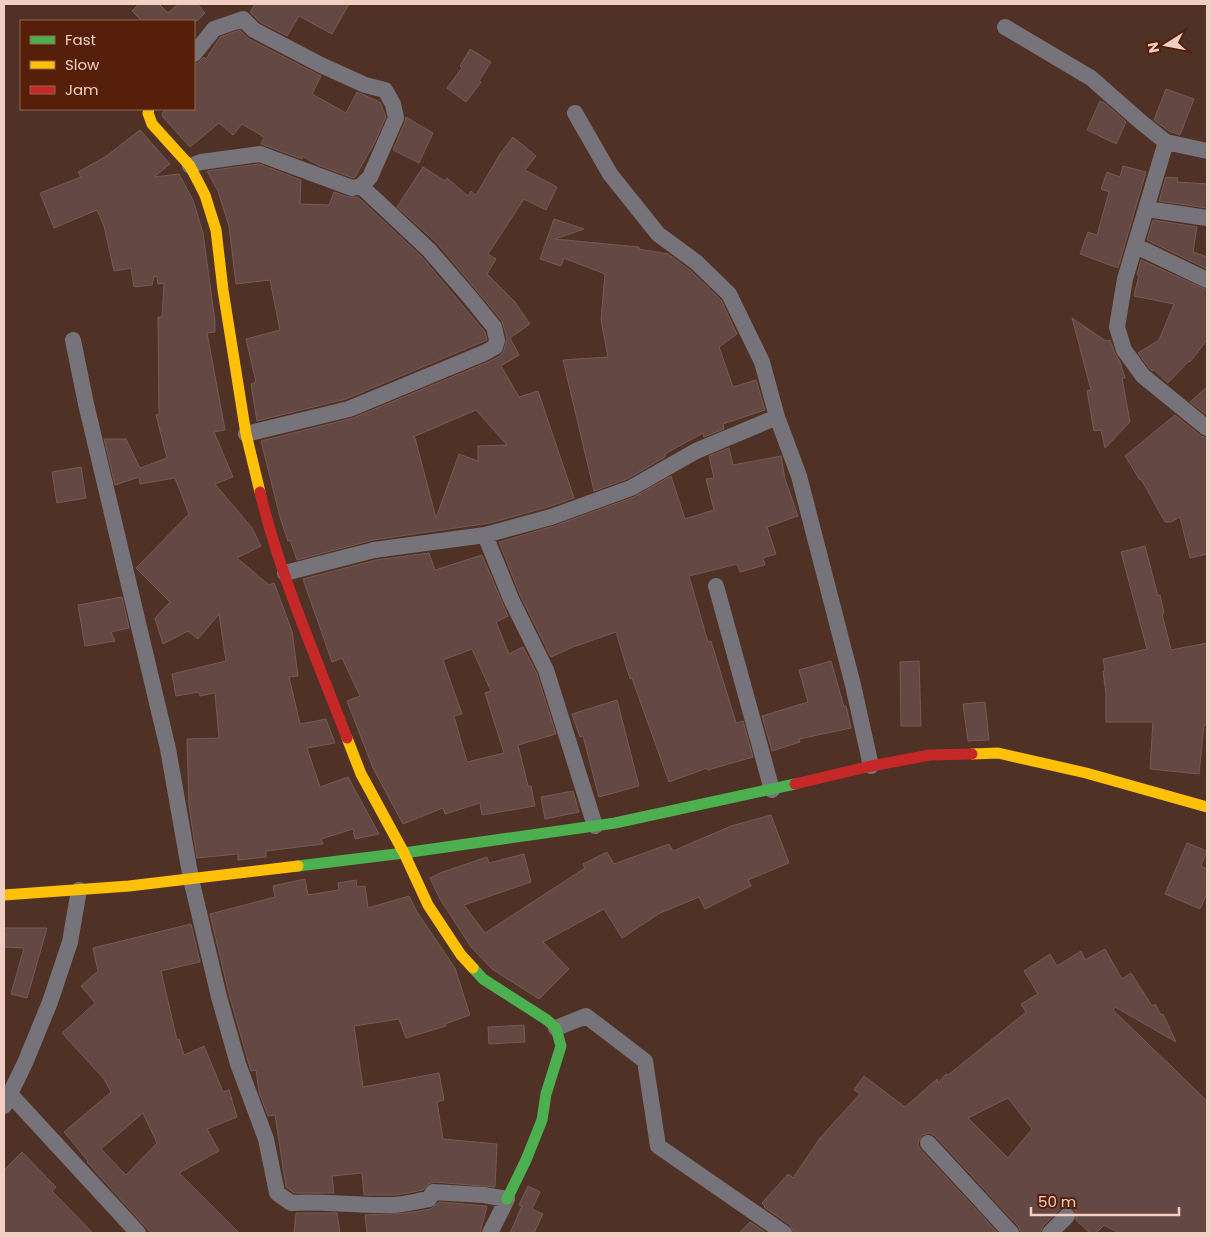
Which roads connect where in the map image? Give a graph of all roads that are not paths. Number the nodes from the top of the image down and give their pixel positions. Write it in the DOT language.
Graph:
graph roads {
  1 [pos="1005,27"];
  2 [pos="195,53"];
  3 [pos="149,110"];
  4 [pos="576,113"];
  5 [pos="1166,142"];
  6 [pos="1207,152"];
  7 [pos="190,166"];
  8 [pos="361,186"];
  9 [pos="1147,209"];
  10 [pos="1207,218"];
  11 [pos="1136,246"];
  12 [pos="1207,280"];
  13 [pos="73,340"];
  14 [pos="777,418"];
  15 [pos="1207,428"];
  16 [pos="246,434"];
  17 [pos="485,535"];
  18 [pos="285,573"];
  19 [pos="716,586"];
  20 [pos="870,766"];
  21 [pos="772,790"];
  22 [pos="1207,807"];
  23 [pos="595,826"];
  24 [pos="404,853"];
  25 [pos="191,879"];
  26 [pos="79,890"];
  27 [pos="4,895"];
  28 [pos="556,1028"];
  29 [pos="6,1100"];
  30 [pos="928,1143"];
  31 [pos="507,1199"];
  32 [pos="1067,1216"];
  33 [pos="138,1233"];
  34 [pos="490,1233"];
  35 [pos="784,1233"];
  36 [pos="1011,1233"];
  37 [pos="1050,1233"];
  1 -- 5 [label="street"];
  2 -- 8 [label="street"];
  3 -- 7 [label="street"];
  4 -- 14 [label="street"];
  5 -- 6 [label="street"];
  5 -- 9 [label="street"];
  7 -- 8 [label="street"];
  7 -- 16 [label="street"];
  8 -- 16 [label="street"];
  9 -- 10 [label="street"];
  9 -- 11 [label="street"];
  11 -- 12 [label="street"];
  11 -- 15 [label="street"];
  13 -- 25 [label="street"];
  14 -- 17 [label="street"];
  14 -- 20 [label="street"];
  16 -- 18 [label="street"];
  17 -- 18 [label="street"];
  17 -- 23 [label="street"];
  18 -- 24 [label="street"];
  19 -- 21 [label="street"];
  20 -- 21 [label="street"];
  20 -- 22 [label="street"];
  21 -- 23 [label="street"];
  23 -- 24 [label="street"];
  24 -- 25 [label="street"];
  24 -- 28 [label="street"];
  25 -- 26 [label="street"];
  25 -- 31 [label="street"];
  26 -- 27 [label="street"];
  26 -- 29 [label="street"];
  28 -- 31 [label="street"];
  28 -- 35 [label="street"];
  29 -- 33 [label="street"];
  30 -- 36 [label="street"];
  31 -- 34 [label="street"];
  32 -- 37 [label="street"];
}
